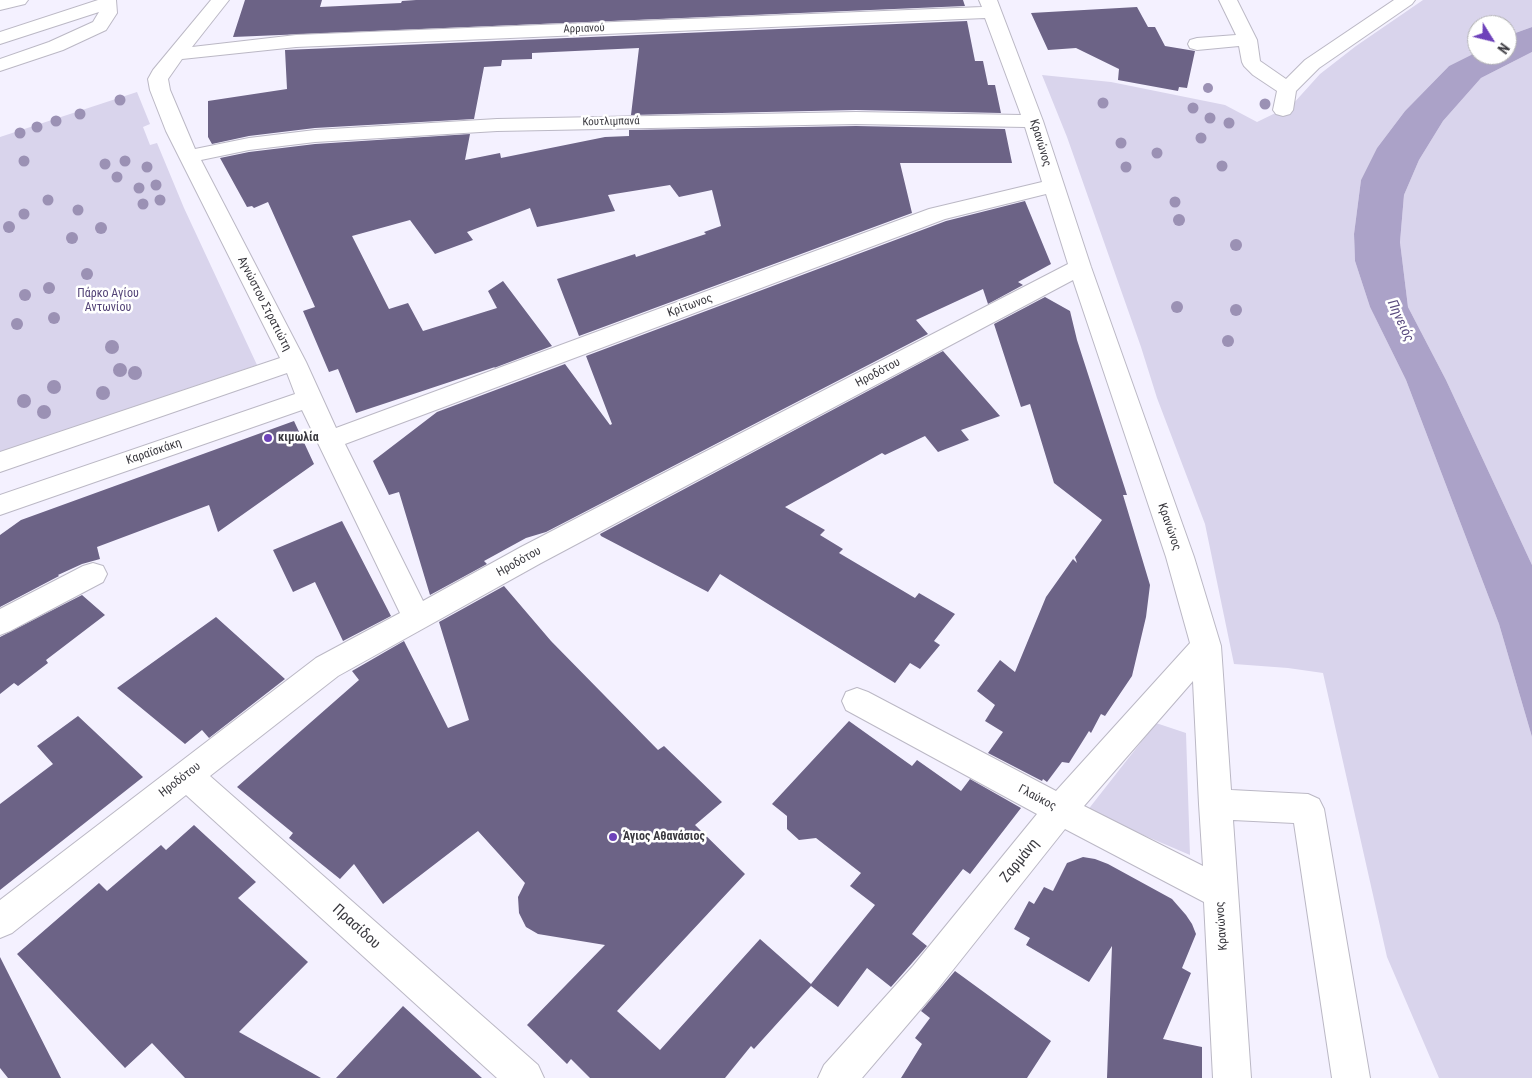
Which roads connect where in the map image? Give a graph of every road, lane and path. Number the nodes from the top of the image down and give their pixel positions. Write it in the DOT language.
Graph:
graph roads {
  1 [pos="20,0"];
  2 [pos="220,0"];
  3 [pos="1228,0"];
  4 [pos="1406,0"];
  5 [pos="107,2"];
  6 [pos="0,5"];
  7 [pos="990,6"];
  8 [pos="0,38"];
  9 [pos="1248,40"];
  10 [pos="1197,44"];
  11 [pos="176,54"];
  12 [pos="0,64"];
  13 [pos="1287,89"];
  14 [pos="1283,110"];
  15 [pos="1033,121"];
  16 [pos="190,156"];
  17 [pos="1053,186"];
  18 [pos="1080,267"];
  19 [pos="294,362"];
  20 [pos="309,398"];
  21 [pos="330,440"];
  22 [pos="0,462"];
  23 [pos="0,505"];
  24 [pos="93,574"];
  25 [pos="418,618"];
  26 [pos="0,623"];
  27 [pos="1206,646"];
  28 [pos="857,702"];
  29 [pos="186,775"];
  30 [pos="1215,804"];
  31 [pos="1060,810"];
  32 [pos="1220,892"];
  33 [pos="0,921"];
  34 [pos="525,1078"];
  35 [pos="837,1078"];
  36 [pos="1232,1078"];
  37 [pos="1350,1078"];
  1 -- 6 [label="street"];
  2 -- 11 [label="street, Αγνώστου Στρατιώτη"];
  3 -- 9 [label="street"];
  4 -- 13 [label="street"];
  5 -- 8 [label="street"];
  5 -- 12 [label="street"];
  7 -- 11 [label="street, Αρριανού"];
  7 -- 15 [label="street, Κρανώνος"];
  9 -- 10 [label="street"];
  9 -- 13 [label="street"];
  11 -- 16 [label="street, Αγνώστου Στρατιώτη"];
  13 -- 14 [label="street"];
  15 -- 16 [label="street, Κουτλιμπανά"];
  15 -- 17 [label="street, Κρανώνος"];
  16 -- 19 [label="street, Αγνώστου Στρατιώτη"];
  17 -- 18 [label="street, Κρανώνος"];
  17 -- 21 [label="street, Κρίτωνος"];
  18 -- 25 [label="street, Ηροδότου"];
  18 -- 27 [label="street, Κρανώνος"];
  19 -- 20 [label="street, Αγνώστου Στρατιώτη"];
  19 -- 22 [label="street"];
  20 -- 21 [label="street, Αγνώστου Στρατιώτη"];
  20 -- 23 [label="street, Καραϊσκάκη"];
  21 -- 25 [label="street, Αγνώστου Στρατιώτη"];
  24 -- 26 [label="street"];
  25 -- 29 [label="street, Ηροδότου"];
  27 -- 30 [label="street, Κρανώνος"];
  27 -- 31 [label="street, Ζαρμάνη"];
  28 -- 31 [label="street, Γλαύκος"];
  29 -- 33 [label="street, Ηροδότου"];
  29 -- 34 [label="street, Πρασίδου"];
  30 -- 32 [label="street, Κρανώνος"];
  30 -- 37 [label="street"];
  31 -- 32 [label="street, Γλαύκος"];
  31 -- 35 [label="street, Ζαρμάνη"];
  32 -- 36 [label="street, Κρανώνος"];
}
